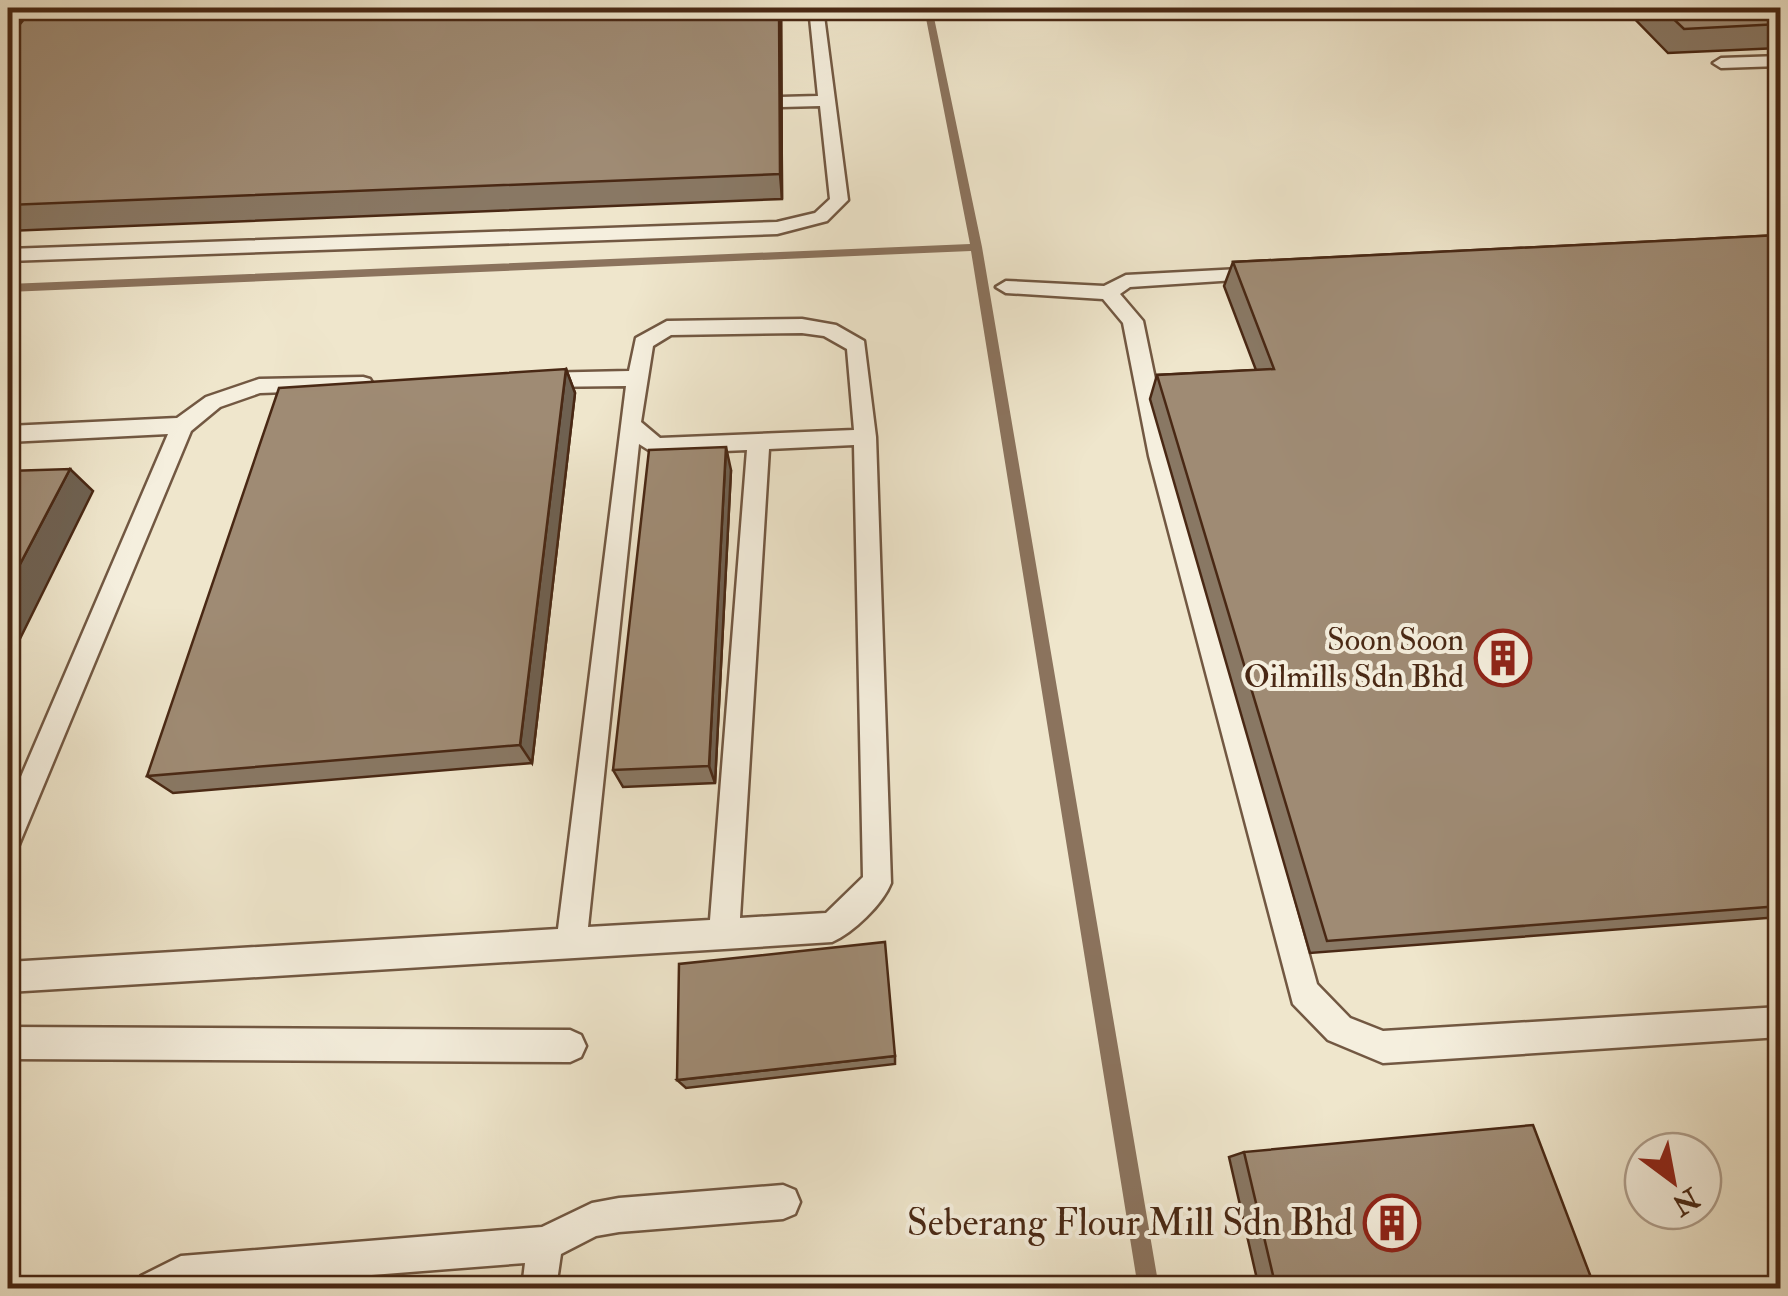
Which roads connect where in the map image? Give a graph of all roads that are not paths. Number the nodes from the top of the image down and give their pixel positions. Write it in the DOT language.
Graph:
graph roads {
  1 [pos="25,8"];
  2 [pos="816,8"];
  3 [pos="32,26"];
  4 [pos="10,30"];
  5 [pos="1780,61"];
  6 [pos="1721,63"];
  7 [pos="827,101"];
  8 [pos="728,104"];
  9 [pos="8,255"];
  10 [pos="1285,273"];
  11 [pos="1006,287"];
  12 [pos="1108,293"];
  13 [pos="638,378"];
  14 [pos="518,381"];
  15 [pos="378,384"];
  16 [pos="630,424"];
  17 [pos="182,426"];
  18 [pos="8,434"];
  19 [pos="865,437"];
  20 [pos="759,442"];
  21 [pos="8,838"];
  22 [pos="724,934"];
  23 [pos="571,943"];
  24 [pos="8,977"];
  25 [pos="1780,1022"];
  26 [pos="8,1043"];
  27 [pos="570,1046"];
  28 [pos="784,1202"];
  29 [pos="545,1244"];
  30 [pos="153,1288"];
  31 [pos="539,1288"];
  1 -- 4 [label="lane"];
  2 -- 7 [label="lane"];
  3 -- 4 [label="lane"];
  5 -- 6 [label="lane"];
  7 -- 8 [label="lane"];
  7 -- 9 [label="lane"];
  10 -- 12 [label="lane"];
  11 -- 12 [label="lane"];
  12 -- 25 [label="lane"];
  13 -- 14 [label="lane"];
  13 -- 16 [label="lane"];
  13 -- 19 [label="lane"];
  15 -- 17 [label="lane"];
  16 -- 20 [label="lane"];
  16 -- 23 [label="lane"];
  17 -- 18 [label="lane"];
  17 -- 21 [label="lane"];
  19 -- 20 [label="lane"];
  19 -- 22 [label="lane"];
  20 -- 22 [label="lane"];
  22 -- 23 [label="lane"];
  23 -- 24 [label="lane"];
  26 -- 27 [label="lane"];
  28 -- 29 [label="lane"];
  29 -- 30 [label="lane"];
  29 -- 31 [label="lane"];
}
